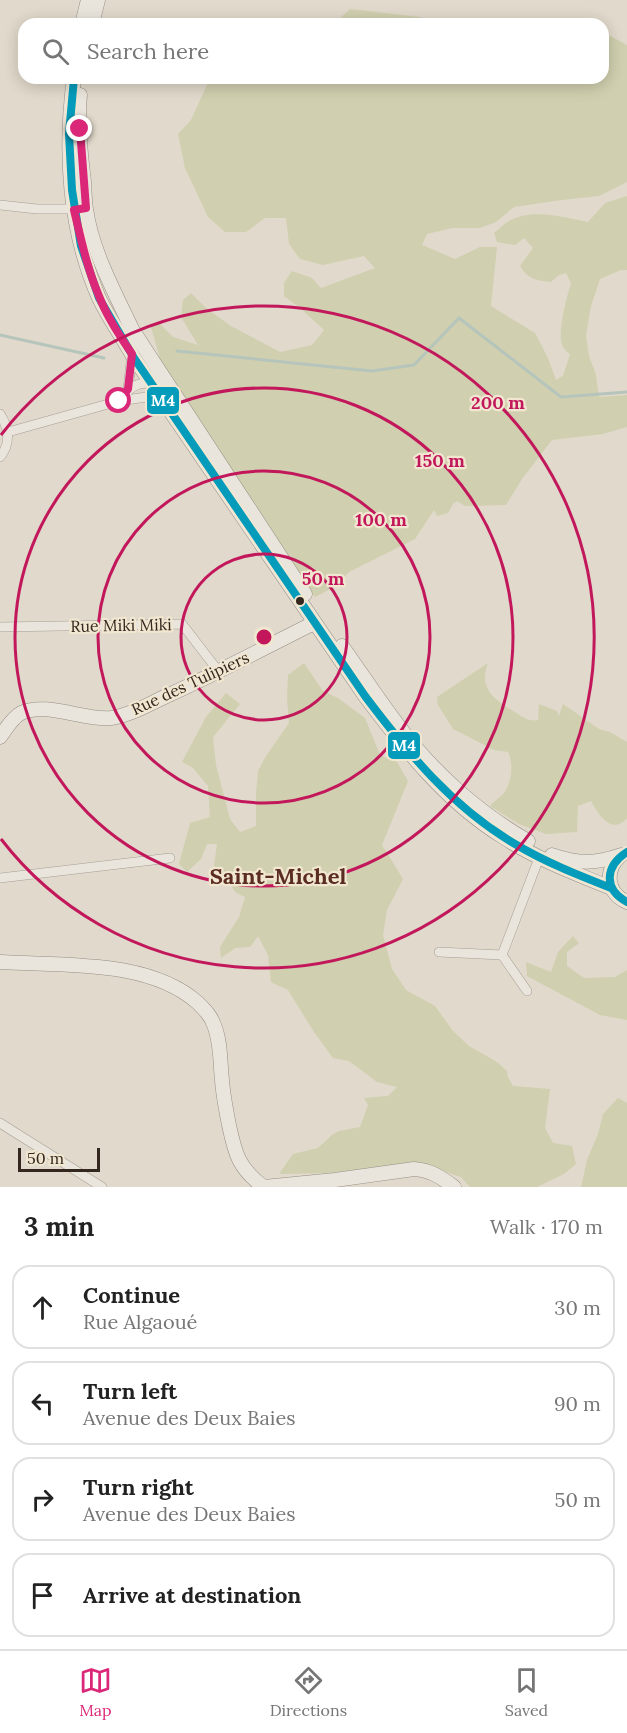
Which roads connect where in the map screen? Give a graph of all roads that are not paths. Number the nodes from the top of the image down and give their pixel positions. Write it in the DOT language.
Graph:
graph roads {
  1 [pos="88,0"];
  2 [pos="98,0"];
  3 [pos="84,18"];
  4 [pos="94,18"];
  5 [pos="73,84"];
  6 [pos="82,84"];
  7 [pos="0,205"];
  8 [pos="80,209"];
  9 [pos="132,354"];
  10 [pos="152,383"];
  11 [pos="128,389"];
  12 [pos="160,395"];
  13 [pos="119,401"];
  14 [pos="0,414"];
  15 [pos="8,432"];
  16 [pos="208,443"];
  17 [pos="0,457"];
  18 [pos="318,621"];
  19 [pos="0,627"];
  20 [pos="219,672"];
  21 [pos="0,737"];
  22 [pos="624,854"];
  23 [pos="170,858"];
  24 [pos="539,858"];
  25 [pos="0,878"];
  26 [pos="611,888"];
  27 [pos="627,902"];
  28 [pos="440,952"];
  29 [pos="502,955"];
  30 [pos="0,962"];
  31 [pos="527,991"];
  32 [pos="0,1123"];
  33 [pos="102,1187"];
  34 [pos="263,1187"];
  35 [pos="454,1187"];
  1 -- 3 [label="main road"];
  2 -- 4 [label="main road"];
  5 -- 8 [label="main road"];
  6 -- 8 [label="main road"];
  7 -- 8 [label="street"];
  8 -- 9 [label="main road"];
  8 -- 16 [label="main road"];
  9 -- 10 [label="main road"];
  9 -- 11 [label="street"];
  10 -- 11 [label="street"];
  10 -- 12 [label="main road"];
  10 -- 16 [label="street"];
  11 -- 13 [label="street"];
  12 -- 13 [label="street"];
  12 -- 18 [label="main road"];
  13 -- 15 [label="street"];
  14 -- 15 [label="street"];
  15 -- 17 [label="street"];
  16 -- 18 [label="main road"];
  18 -- 20 [label="main road, Rue des Tulipiers"];
  18 -- 22 [label="main road"];
  18 -- 24 [label="main road"];
  19 -- 20 [label="street, Rue Miki Miki"];
  20 -- 21 [label="main road, Rue des Tulipiers"];
  22 -- 26 [label="main road"];
  23 -- 25 [label="street"];
  24 -- 26 [label="main road"];
  24 -- 29 [label="street"];
  26 -- 27 [label="main road"];
  28 -- 29 [label="street"];
  29 -- 31 [label="street"];
  30 -- 34 [label="main road"];
  32 -- 33 [label="street"];
  34 -- 35 [label="main road"];
}
